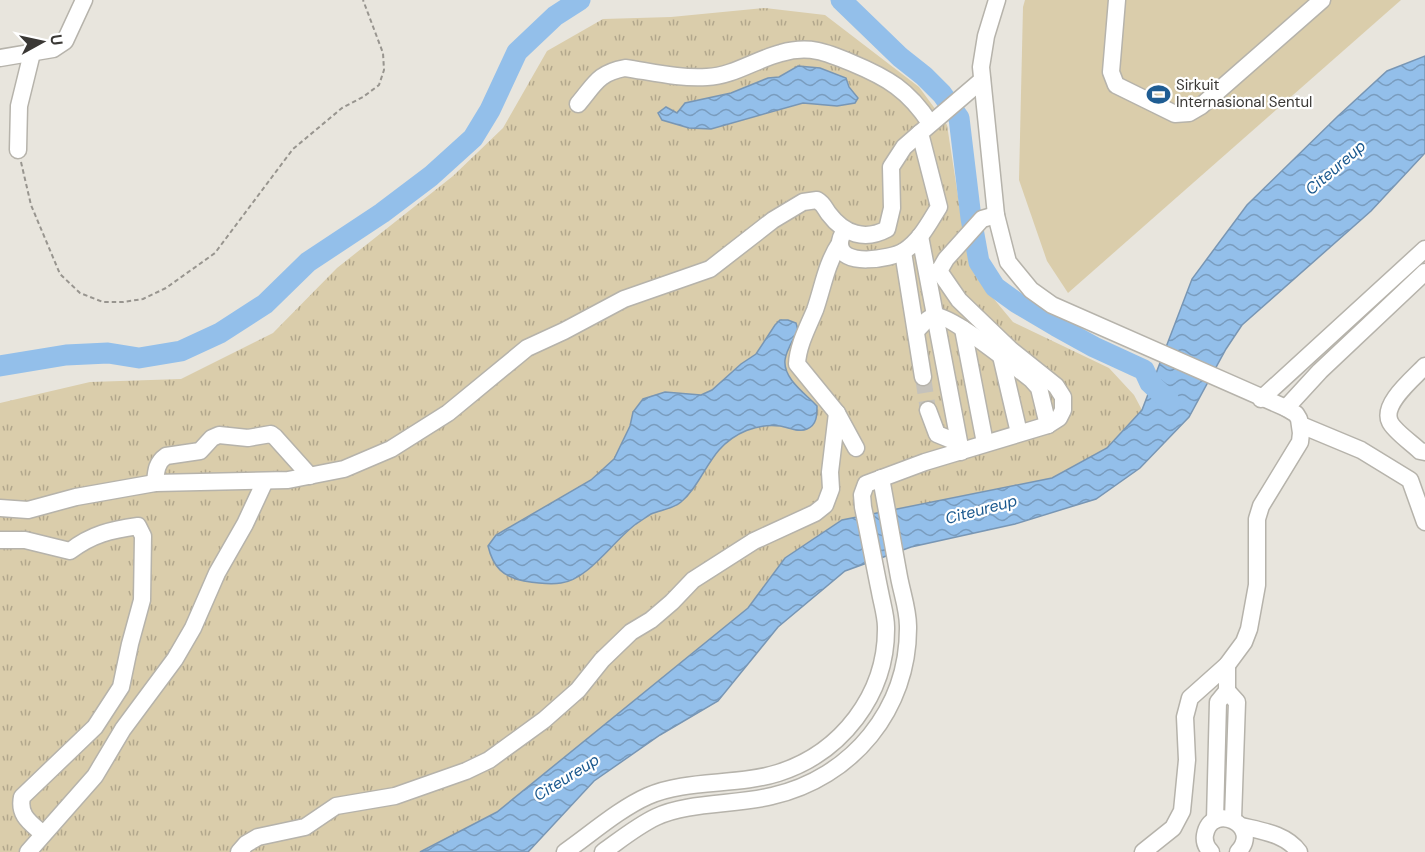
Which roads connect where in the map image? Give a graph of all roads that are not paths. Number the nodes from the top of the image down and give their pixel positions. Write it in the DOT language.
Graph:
graph roads {
  1 [pos="84,0"];
  2 [pos="997,0"];
  3 [pos="1117,0"];
  4 [pos="1322,0"];
  5 [pos="32,53"];
  6 [pos="0,58"];
  7 [pos="982,80"];
  8 [pos="578,104"];
  9 [pos="930,123"];
  10 [pos="18,150"];
  11 [pos="989,217"];
  12 [pos="842,236"];
  13 [pos="920,236"];
  14 [pos="1425,249"];
  15 [pos="903,252"];
  16 [pos="938,268"];
  17 [pos="1425,272"];
  18 [pos="935,316"];
  19 [pos="963,329"];
  20 [pos="916,331"];
  21 [pos="1001,356"];
  22 [pos="1425,366"];
  23 [pos="922,377"];
  24 [pos="1261,399"];
  25 [pos="1286,408"];
  26 [pos="928,410"];
  27 [pos="837,413"];
  28 [pos="1048,425"];
  29 [pos="1301,425"];
  30 [pos="1019,433"];
  31 [pos="985,443"];
  32 [pos="856,448"];
  33 [pos="960,448"];
  34 [pos="1425,452"];
  35 [pos="310,476"];
  36 [pos="881,478"];
  37 [pos="265,481"];
  38 [pos="155,483"];
  39 [pos="0,508"];
  40 [pos="1425,522"];
  41 [pos="0,540"];
  42 [pos="904,603"];
  43 [pos="883,608"];
  44 [pos="1227,665"];
  45 [pos="1227,691"];
  46 [pos="1215,820"];
  47 [pos="1237,823"];
  48 [pos="43,834"];
  49 [pos="28,852"];
  50 [pos="239,852"];
  51 [pos="565,852"];
  52 [pos="603,852"];
  53 [pos="1143,852"];
  54 [pos="1211,852"];
  55 [pos="1238,852"];
  56 [pos="1299,852"];
  1 -- 5 [label="street"];
  2 -- 7 [label="street"];
  3 -- 4 [label="street"];
  5 -- 6 [label="street"];
  5 -- 10 [label="street"];
  7 -- 9 [label="street"];
  7 -- 11 [label="street"];
  8 -- 9 [label="street"];
  9 -- 12 [label="street"];
  9 -- 13 [label="street"];
  11 -- 16 [label="street"];
  11 -- 24 [label="street"];
  12 -- 15 [label="street"];
  12 -- 27 [label="street"];
  12 -- 35 [label="street"];
  13 -- 15 [label="street"];
  13 -- 16 [label="street"];
  14 -- 24 [label="street"];
  15 -- 20 [label="street"];
  16 -- 18 [label="street"];
  16 -- 28 [label="street"];
  17 -- 25 [label="street"];
  18 -- 19 [label="street"];
  18 -- 20 [label="street"];
  18 -- 33 [label="street"];
  19 -- 21 [label="street"];
  19 -- 31 [label="street"];
  20 -- 23 [label="street"];
  21 -- 28 [label="street"];
  21 -- 30 [label="street"];
  22 -- 34 [label="street"];
  24 -- 25 [label="street"];
  25 -- 29 [label="street"];
  26 -- 33 [label="street"];
  27 -- 32 [label="street"];
  27 -- 50 [label="street"];
  28 -- 30 [label="street"];
  29 -- 40 [label="street"];
  29 -- 44 [label="street"];
  30 -- 31 [label="street"];
  31 -- 33 [label="street"];
  33 -- 36 [label="street"];
  35 -- 37 [label="street"];
  35 -- 38 [label="street"];
  36 -- 42 [label="street"];
  36 -- 43 [label="street"];
  37 -- 38 [label="street"];
  37 -- 48 [label="street"];
  38 -- 39 [label="street"];
  41 -- 48 [label="street"];
  42 -- 43 [label="street"];
  42 -- 52 [label="street"];
  43 -- 51 [label="street"];
  44 -- 45 [label="street"];
  44 -- 53 [label="street"];
  45 -- 46 [label="street"];
  45 -- 47 [label="street"];
  46 -- 47 [label="street"];
  46 -- 54 [label="street"];
  47 -- 55 [label="street"];
  47 -- 56 [label="street"];
  48 -- 49 [label="street"];
}
